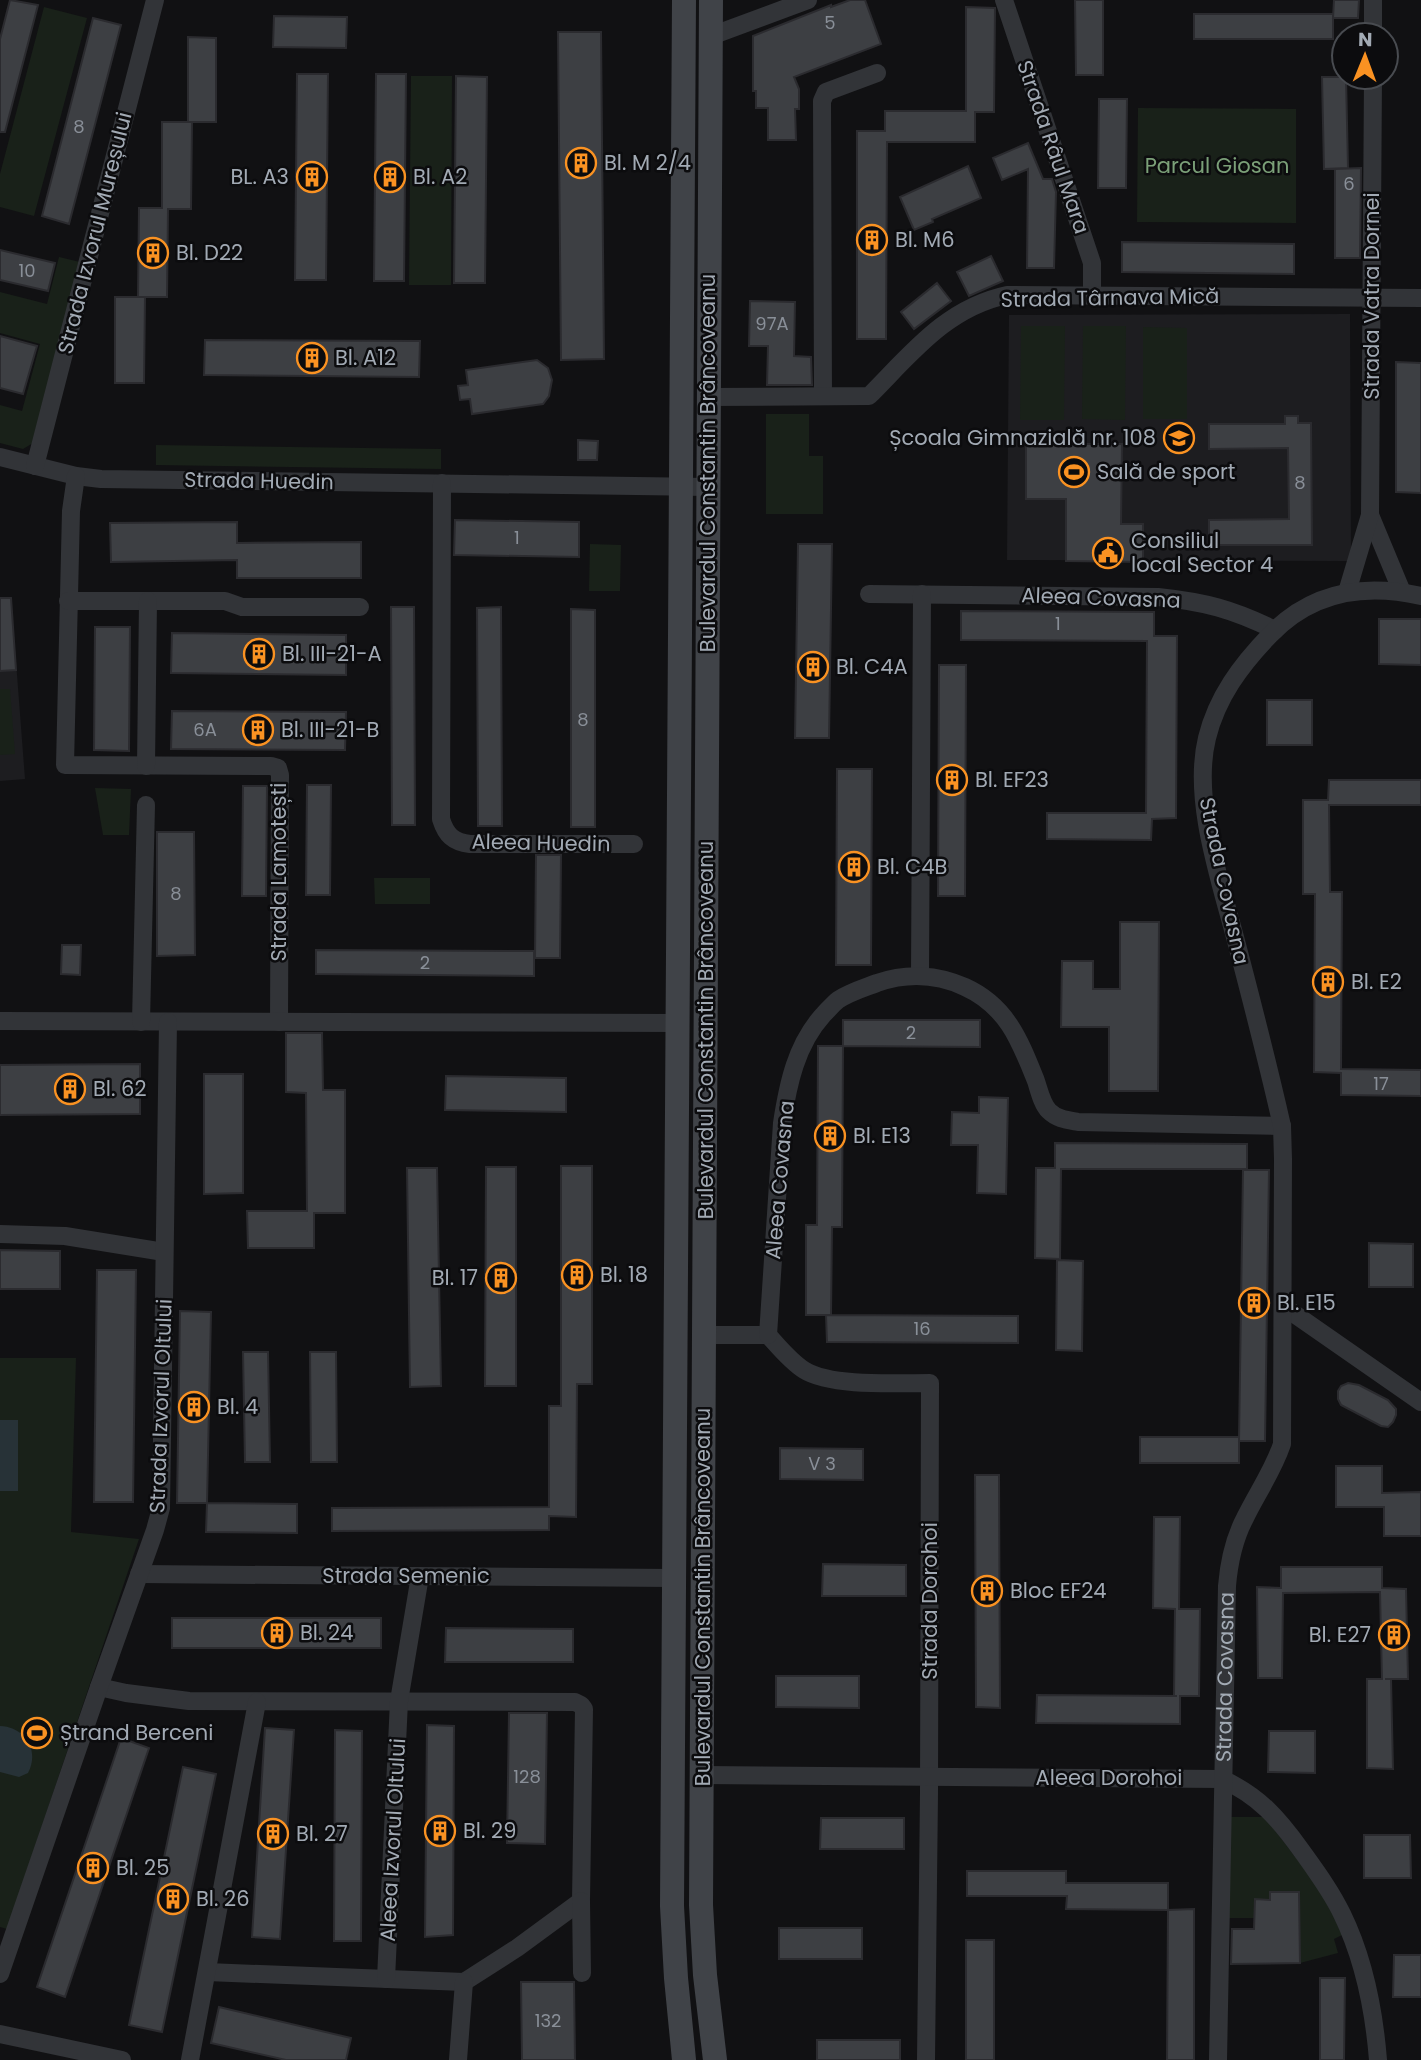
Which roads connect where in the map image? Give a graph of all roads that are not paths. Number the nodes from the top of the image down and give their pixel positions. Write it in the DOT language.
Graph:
graph roads {
  1 [pos="155,0"];
  2 [pos="684,0"];
  3 [pos="711,0"];
  4 [pos="808,0"];
  5 [pos="1004,0"];
  6 [pos="1373,0"];
  7 [pos="1373,21"];
  8 [pos="711,36"];
  9 [pos="877,73"];
  10 [pos="1373,91"];
  11 [pos="1092,295"];
  12 [pos="1372,298"];
  13 [pos="1421,298"];
  14 [pos="823,396"];
  15 [pos="708,397"];
  16 [pos="0,457"];
  17 [pos="35,466"];
  18 [pos="76,476"];
  19 [pos="442,483"];
  20 [pos="682,486"];
  21 [pos="708,487"];
  22 [pos="1370,514"];
  23 [pos="1347,592"];
  24 [pos="1402,592"];
  25 [pos="869,594"];
  26 [pos="922,594"];
  27 [pos="1421,596"];
  28 [pos="68,601"];
  29 [pos="148,601"];
  30 [pos="360,607"];
  31 [pos="1275,630"];
  32 [pos="146,766"];
  33 [pos="146,805"];
  34 [pos="634,844"];
  35 [pos="920,975"];
  36 [pos="0,1021"];
  37 [pos="168,1021"];
  38 [pos="141,1022"];
  39 [pos="279,1022"];
  40 [pos="678,1023"];
  41 [pos="1282,1126"];
  42 [pos="0,1234"];
  43 [pos="164,1252"];
  44 [pos="1283,1306"];
  45 [pos="706,1335"];
  46 [pos="768,1335"];
  47 [pos="1421,1402"];
  48 [pos="139,1574"];
  49 [pos="420,1576"];
  50 [pos="673,1577"];
  51 [pos="99,1687"];
  52 [pos="399,1701"];
  53 [pos="257,1702"];
  54 [pos="673,1775"];
  55 [pos="702,1775"];
  56 [pos="929,1776"];
  57 [pos="1222,1779"];
  58 [pos="581,1901"];
  59 [pos="207,1972"];
  60 [pos="582,1973"];
  61 [pos="0,1975"];
  62 [pos="386,1979"];
  63 [pos="464,1982"];
  64 [pos="0,2034"];
  65 [pos="122,2060"];
  66 [pos="190,2060"];
  67 [pos="457,2060"];
  68 [pos="684,2060"];
  69 [pos="715,2060"];
  70 [pos="926,2060"];
  71 [pos="1218,2060"];
  72 [pos="1378,2060"];
  1 -- 17 [label="street, Strada Izvorul Mureșului"];
  2 -- 20 [label="main road, Bulevardul Constantin Brâncoveanu"];
  3 -- 8 [label="main road, Bulevardul Constantin Brâncoveanu"];
  4 -- 8 [label="street"];
  5 -- 11 [label="street, Strada Râul Mara"];
  6 -- 7 [label="street"];
  8 -- 15 [label="main road, Bulevardul Constantin Brâncoveanu"];
  9 -- 14 [label="street"];
  10 -- 12 [label="street, Strada Vatra Dornei"];
  11 -- 12 [label="street, Strada Târnava Mică"];
  11 -- 14 [label="street, Strada Târnava Mică"];
  12 -- 13 [label="street, Strada Târnava Mică"];
  12 -- 22 [label="street, Strada Vatra Dornei"];
  14 -- 15 [label="street, Strada Târnava Mică"];
  15 -- 21 [label="main road, Bulevardul Constantin Brâncoveanu"];
  16 -- 17 [label="street, Strada Huedin"];
  17 -- 18 [label="street, Strada Huedin"];
  18 -- 19 [label="street, Strada Huedin"];
  18 -- 28 [label="street"];
  19 -- 20 [label="street, Strada Huedin"];
  19 -- 34 [label="street, Aleea Huedin"];
  20 -- 21 [label="street, Strada Huedin"];
  20 -- 40 [label="main road, Bulevardul Constantin Brâncoveanu"];
  21 -- 45 [label="main road, Bulevardul Constantin Brâncoveanu"];
  22 -- 23 [label="street, Strada Vatra Dornei"];
  22 -- 24 [label="street, Strada Vatra Dornei"];
  23 -- 24 [label="street, Strada Covasna"];
  23 -- 31 [label="street, Strada Covasna"];
  24 -- 27 [label="street, Strada Covasna"];
  25 -- 26 [label="street, Aleea Covasna"];
  26 -- 31 [label="street, Aleea Covasna"];
  26 -- 35 [label="street"];
  28 -- 29 [label="street"];
  28 -- 32 [label="street"];
  29 -- 30 [label="street"];
  29 -- 32 [label="street"];
  31 -- 41 [label="street, Strada Covasna"];
  32 -- 39 [label="street, Strada Lamotești"];
  33 -- 38 [label="street"];
  35 -- 41 [label="street, Aleea Covasna"];
  35 -- 46 [label="street, Aleea Covasna"];
  36 -- 38 [label="street"];
  37 -- 38 [label="street"];
  37 -- 39 [label="street"];
  37 -- 43 [label="street, Strada Izvorul Oltului"];
  39 -- 40 [label="street"];
  40 -- 50 [label="main road, Bulevardul Constantin Brâncoveanu"];
  41 -- 44 [label="street, Strada Covasna"];
  42 -- 43 [label="street"];
  43 -- 48 [label="street, Strada Izvorul Oltului"];
  44 -- 47 [label="street"];
  44 -- 57 [label="street, Strada Covasna"];
  45 -- 46 [label="street"];
  45 -- 55 [label="main road, Bulevardul Constantin Brâncoveanu"];
  46 -- 56 [label="street, Strada Dorohoi"];
  48 -- 49 [label="street, Strada Semenic"];
  48 -- 51 [label="street, Strada Izvorul Oltului"];
  49 -- 50 [label="street, Strada Semenic"];
  49 -- 52 [label="street, Aleea Izvorul Oltului"];
  50 -- 54 [label="main road, Bulevardul Constantin Brâncoveanu"];
  51 -- 53 [label="street"];
  51 -- 61 [label="street, Strada Izvorul Oltului"];
  52 -- 53 [label="street"];
  52 -- 58 [label="street"];
  52 -- 62 [label="street, Aleea Izvorul Oltului"];
  53 -- 59 [label="street"];
  54 -- 55 [label="main road"];
  54 -- 68 [label="main road, Bulevardul Constantin Brâncoveanu"];
  55 -- 56 [label="street, Aleea Dorohoi"];
  55 -- 69 [label="main road, Bulevardul Constantin Brâncoveanu"];
  56 -- 57 [label="street, Aleea Dorohoi"];
  56 -- 70 [label="street, Strada Dorohoi"];
  57 -- 71 [label="street, Strada Covasna"];
  57 -- 72 [label="street, Aleea Dorohoi"];
  58 -- 60 [label="street"];
  58 -- 63 [label="street"];
  59 -- 62 [label="street"];
  59 -- 66 [label="street"];
  62 -- 63 [label="street"];
  63 -- 67 [label="street"];
  64 -- 65 [label="street"];
}
